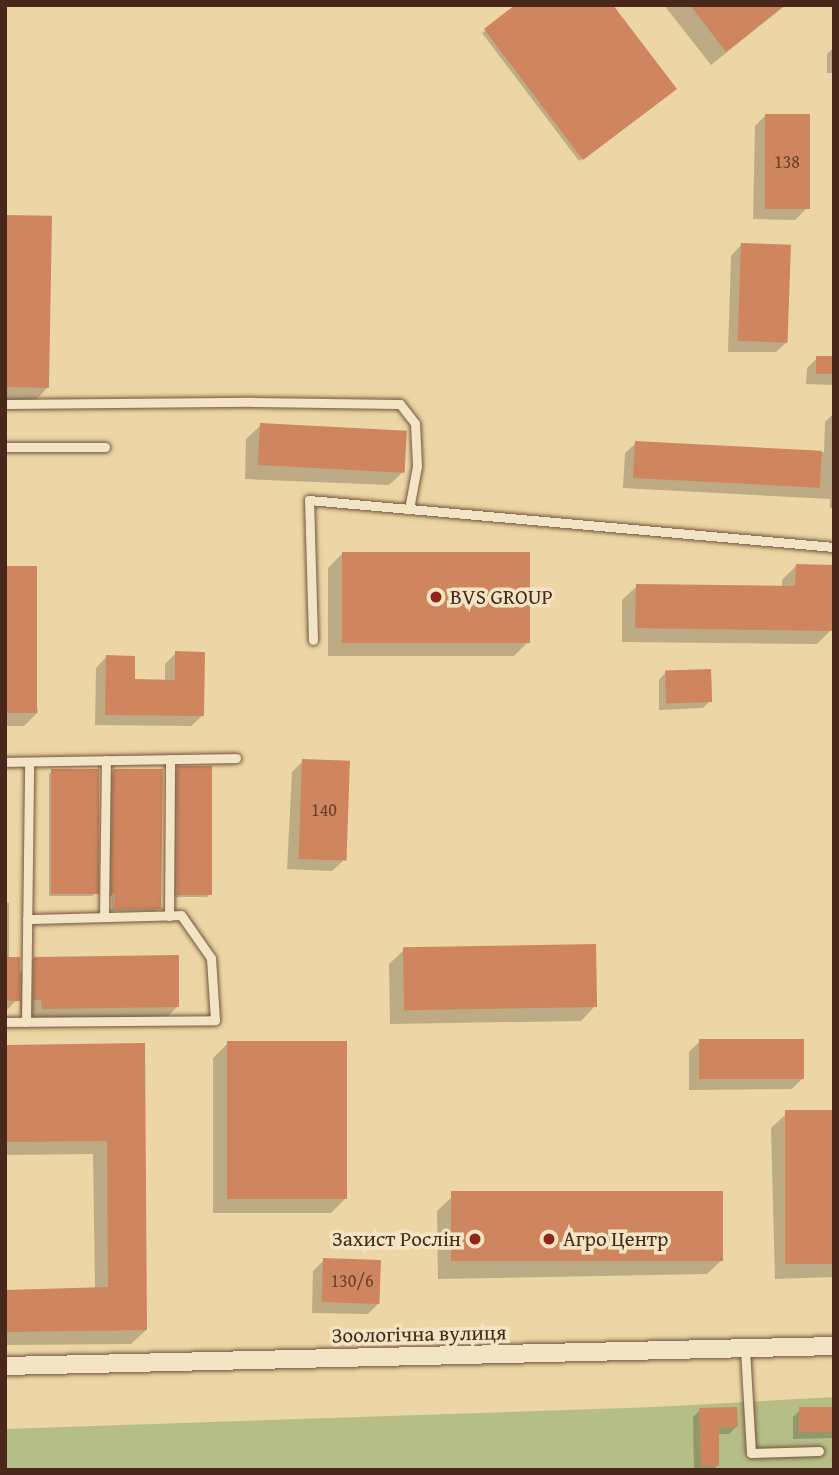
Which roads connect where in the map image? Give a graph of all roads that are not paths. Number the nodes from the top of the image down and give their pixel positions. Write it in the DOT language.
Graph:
graph roads {
  1 [pos="5,404"];
  2 [pos="5,447"];
  3 [pos="105,447"];
  4 [pos="409,509"];
  5 [pos="834,547"];
  6 [pos="313,640"];
  7 [pos="236,758"];
  8 [pos="170,759"];
  9 [pos="106,760"];
  10 [pos="5,762"];
  11 [pos="29,762"];
  12 [pos="169,916"];
  13 [pos="104,917"];
  14 [pos="27,919"];
  15 [pos="5,1022"];
  16 [pos="26,1022"];
  17 [pos="834,1346"];
  18 [pos="745,1349"];
  19 [pos="5,1366"];
  20 [pos="819,1451"];
  1 -- 4 [label="lane"];
  2 -- 3 [label="lane"];
  4 -- 5 [label="lane"];
  4 -- 6 [label="lane"];
  7 -- 8 [label="lane"];
  8 -- 9 [label="lane"];
  8 -- 12 [label="lane"];
  9 -- 11 [label="lane"];
  9 -- 13 [label="lane"];
  10 -- 11 [label="lane"];
  11 -- 14 [label="lane"];
  12 -- 13 [label="lane"];
  12 -- 16 [label="lane"];
  13 -- 14 [label="lane"];
  14 -- 16 [label="lane"];
  15 -- 16 [label="lane"];
  17 -- 18 [label="street, Зоологічна вулиця"];
  18 -- 19 [label="street, Зоологічна вулиця"];
  18 -- 20 [label="lane"];
}
